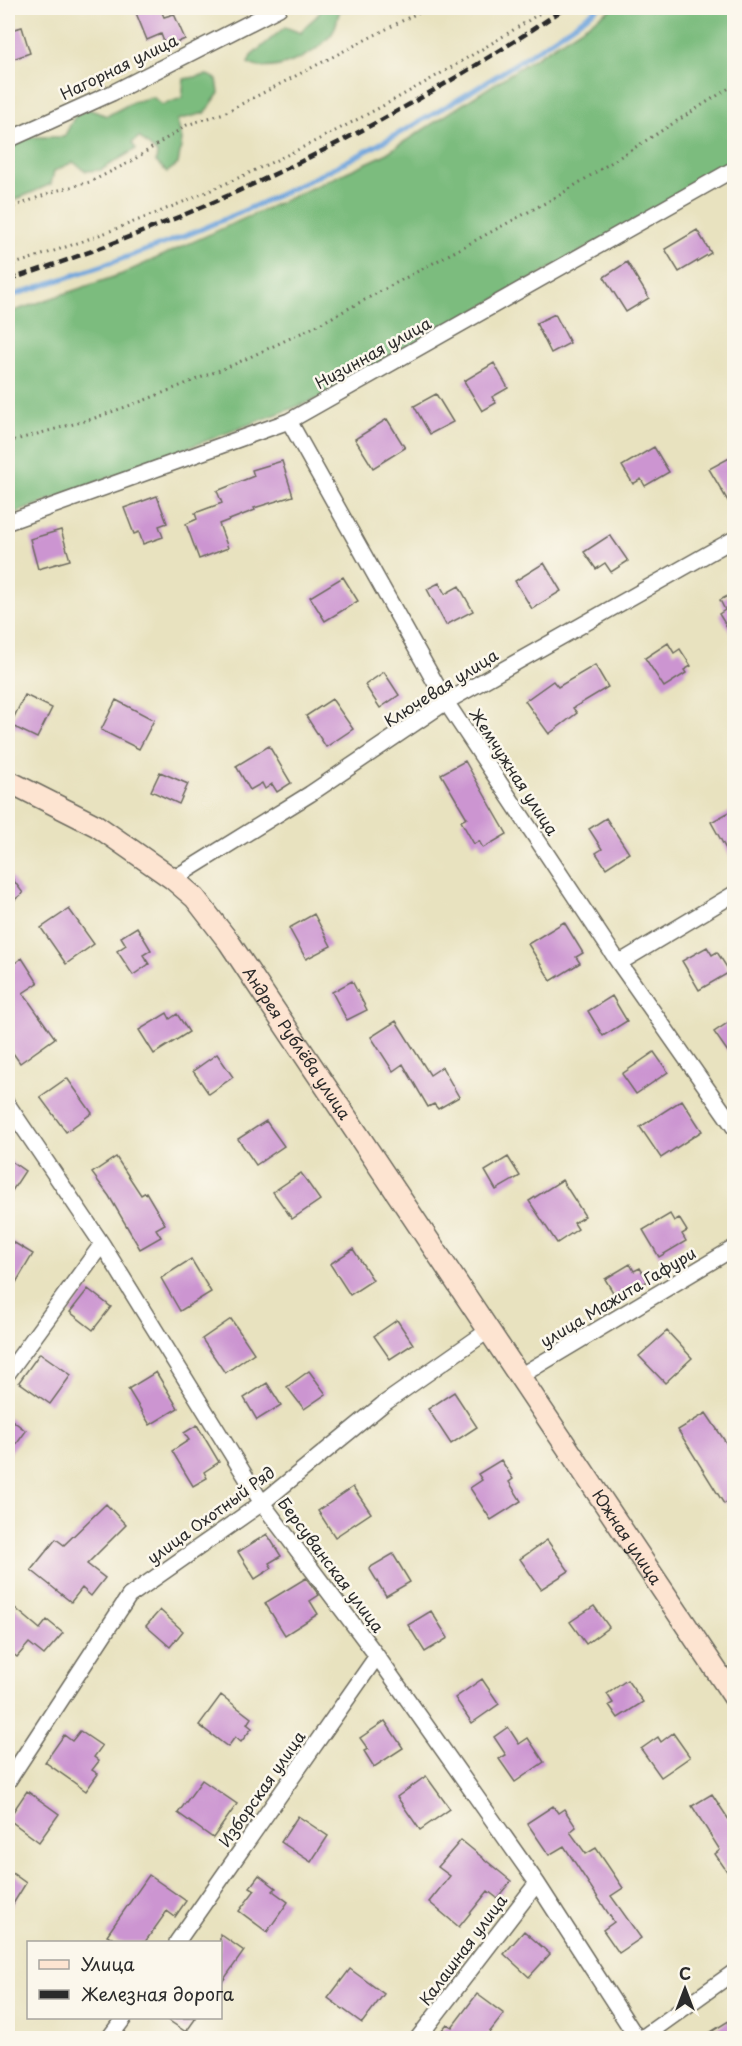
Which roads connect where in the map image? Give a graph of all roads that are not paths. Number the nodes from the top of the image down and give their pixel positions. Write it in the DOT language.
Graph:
graph roads {
  1 [pos="279,8"];
  2 [pos="8,141"];
  3 [pos="735,169"];
  4 [pos="289,421"];
  5 [pos="8,522"];
  6 [pos="735,539"];
  7 [pos="446,702"];
  8 [pos="8,781"];
  9 [pos="173,879"];
  10 [pos="735,894"];
  11 [pos="619,963"];
  12 [pos="8,1105"];
  13 [pos="735,1127"];
  14 [pos="102,1244"];
  15 [pos="735,1248"];
  16 [pos="489,1330"];
  17 [pos="8,1373"];
  18 [pos="520,1376"];
  19 [pos="262,1503"];
  20 [pos="377,1656"];
  21 [pos="735,1697"];
  22 [pos="8,1781"];
  23 [pos="537,1883"];
  24 [pos="178,1941"];
  25 [pos="735,1971"];
  26 [pos="123,2019"];
  27 [pos="109,2038"];
  28 [pos="418,2038"];
  29 [pos="640,2038"];
  1 -- 2 [label="street, Нагорная улица"];
  3 -- 4 [label="street, Низинная улица"];
  4 -- 5 [label="street, Низинная улица"];
  4 -- 7 [label="street, Жемчужная улица"];
  6 -- 7 [label="street, Ключевая улица"];
  7 -- 9 [label="street, Ключевая улица"];
  7 -- 11 [label="street, Жемчужная улица"];
  8 -- 9 [label="street, Андрея Рублёва улица"];
  9 -- 16 [label="street, Андрея Рублёва улица"];
  10 -- 11 [label="street"];
  11 -- 13 [label="street, Жемчужная улица"];
  12 -- 14 [label="street, Берсуванская улица"];
  14 -- 17 [label="street"];
  14 -- 19 [label="street, Берсуванская улица"];
  15 -- 18 [label="street, улица Мажита Гафури"];
  16 -- 18 [label="street, Андрея Рублёва улица"];
  16 -- 19 [label="street, улица Охотный Ряд"];
  18 -- 21 [label="street, Южная улица"];
  19 -- 20 [label="street, Берсуванская улица"];
  19 -- 22 [label="street, улица Охотный Ряд"];
  20 -- 23 [label="street, Берсуванская улица"];
  20 -- 24 [label="street, Изборская улица"];
  23 -- 28 [label="street, Калашная улица"];
  23 -- 29 [label="street, Берсуванская улица"];
  25 -- 29 [label="street"];
  26 -- 27 [label="street"];
}
